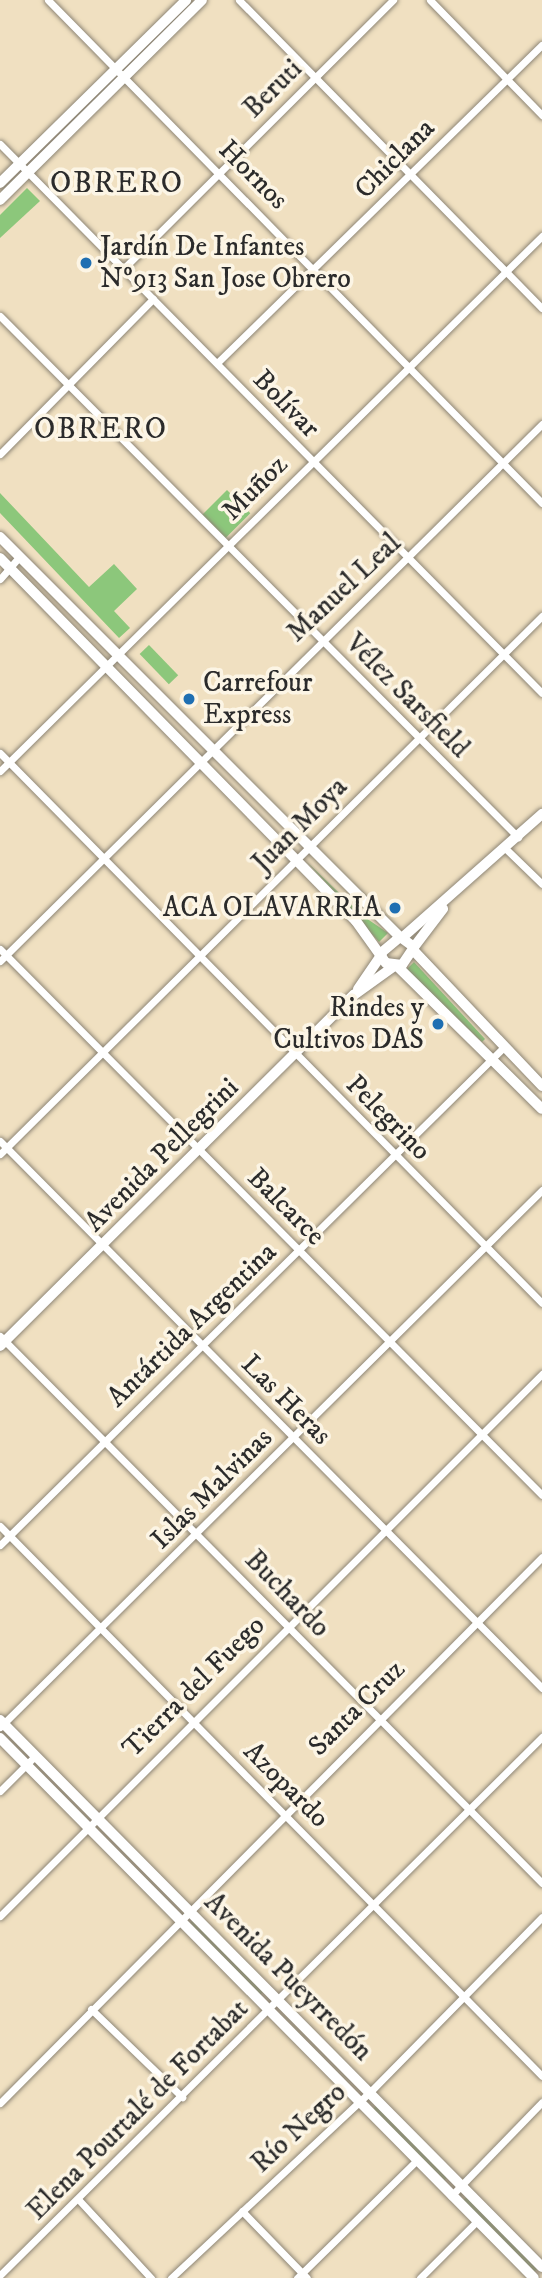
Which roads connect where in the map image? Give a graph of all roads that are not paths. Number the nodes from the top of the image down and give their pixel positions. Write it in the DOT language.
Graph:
graph roads {
  1 [pos="48,0"];
  2 [pos="186,0"];
  3 [pos="202,0"];
  4 [pos="239,0"];
  5 [pos="393,0"];
  6 [pos="430,0"];
  7 [pos="542,45"];
  8 [pos="121,73"];
  9 [pos="316,76"];
  10 [pos="507,79"];
  11 [pos="542,115"];
  12 [pos="0,144"];
  13 [pos="20,164"];
  14 [pos="219,171"];
  15 [pos="28,173"];
  16 [pos="409,174"];
  17 [pos="0,183"];
  18 [pos="0,200"];
  19 [pos="542,236"];
  20 [pos="124,268"];
  21 [pos="315,268"];
  22 [pos="506,272"];
  23 [pos="153,299"];
  24 [pos="542,308"];
  25 [pos="0,316"];
  26 [pos="218,362"];
  27 [pos="409,366"];
  28 [pos="68,385"];
  29 [pos="542,425"];
  30 [pos="0,454"];
  31 [pos="312,461"];
  32 [pos="503,462"];
  33 [pos="542,503"];
  34 [pos="0,537"];
  35 [pos="226,547"];
  36 [pos="19,557"];
  37 [pos="408,557"];
  38 [pos="0,558"];
  39 [pos="10,568"];
  40 [pos="0,579"];
  41 [pos="542,616"];
  42 [pos="320,639"];
  43 [pos="503,653"];
  44 [pos="116,655"];
  45 [pos="103,664"];
  46 [pos="542,693"];
  47 [pos="419,739"];
  48 [pos="208,749"];
  49 [pos="0,753"];
  50 [pos="9,762"];
  51 [pos="202,762"];
  52 [pos="0,771"];
  53 [pos="542,814"];
  54 [pos="518,837"];
  55 [pos="307,847"];
  56 [pos="506,849"];
  57 [pos="296,858"];
  58 [pos="105,860"];
  59 [pos="542,884"];
  60 [pos="450,901"];
  61 [pos="401,937"];
  62 [pos="414,949"];
  63 [pos="382,953"];
  64 [pos="2,955"];
  65 [pos="199,955"];
  66 [pos="396,967"];
  67 [pos="354,995"];
  68 [pos="503,1048"];
  69 [pos="103,1050"];
  70 [pos="295,1055"];
  71 [pos="492,1059"];
  72 [pos="542,1086"];
  73 [pos="542,1109"];
  74 [pos="2,1147"];
  75 [pos="200,1150"];
  76 [pos="395,1155"];
  77 [pos="542,1190"];
  78 [pos="103,1247"];
  79 [pos="487,1247"];
  80 [pos="299,1250"];
  81 [pos="542,1303"];
  82 [pos="2,1341"];
  83 [pos="390,1342"];
  84 [pos="202,1344"];
  85 [pos="542,1374"];
  86 [pos="482,1434"];
  87 [pos="294,1437"];
  88 [pos="106,1439"];
  89 [pos="542,1495"];
  90 [pos="0,1526"];
  91 [pos="386,1528"];
  92 [pos="198,1533"];
  93 [pos="10,1535"];
  94 [pos="0,1545"];
  95 [pos="542,1557"];
  96 [pos="477,1621"];
  97 [pos="287,1624"];
  98 [pos="100,1626"];
  99 [pos="542,1688"];
  100 [pos="378,1716"];
  101 [pos="191,1720"];
  102 [pos="1,1723"];
  103 [pos="542,1737"];
  104 [pos="0,1738"];
  105 [pos="35,1756"];
  106 [pos="27,1765"];
  107 [pos="0,1791"];
  108 [pos="469,1808"];
  109 [pos="283,1811"];
  110 [pos="98,1814"];
  111 [pos="89,1825"];
  112 [pos="542,1883"];
  113 [pos="373,1902"];
  114 [pos="188,1908"];
  115 [pos="0,1916"];
  116 [pos="178,1917"];
  117 [pos="542,1917"];
  118 [pos="463,1996"];
  119 [pos="276,1999"];
  120 [pos="91,2009"];
  121 [pos="270,2010"];
  122 [pos="323,2046"];
  123 [pos="313,2056"];
  124 [pos="542,2076"];
  125 [pos="370,2092"];
  126 [pos="183,2097"];
  127 [pos="356,2098"];
  128 [pos="542,2102"];
  129 [pos="0,2103"];
  130 [pos="415,2162"];
  131 [pos="461,2182"];
  132 [pos="451,2196"];
  133 [pos="78,2199"];
  134 [pos="242,2211"];
  135 [pos="476,2222"];
  136 [pos="542,2267"];
  137 [pos="180,2271"];
  138 [pos="542,2273"];
  139 [pos="0,2274"];
  140 [pos="302,2276"];
  141 [pos="151,2278"];
  142 [pos="172,2278"];
  143 [pos="187,2278"];
  144 [pos="420,2278"];
  145 [pos="536,2278"];
  1 -- 8 [label="street, Hornos"];
  2 -- 8 [label="main road"];
  3 -- 8 [label="main road"];
  4 -- 9 [label="street"];
  5 -- 9 [label="street, Beruti"];
  6 -- 10 [label="street"];
  7 -- 10 [label="street, Chiclana"];
  8 -- 13 [label="main road"];
  8 -- 14 [label="street, Hornos"];
  8 -- 15 [label="main road"];
  9 -- 14 [label="street, Beruti"];
  9 -- 16 [label="street"];
  10 -- 11 [label="street"];
  10 -- 16 [label="street, Chiclana"];
  12 -- 13 [label="street, Bolívar"];
  13 -- 15 [label="street, Bolívar"];
  13 -- 17 [label="main road"];
  14 -- 20 [label="street, Beruti"];
  14 -- 21 [label="street, Hornos"];
  15 -- 18 [label="main road"];
  15 -- 20 [label="street, Bolívar"];
  16 -- 21 [label="street, Chiclana"];
  16 -- 22 [label="street"];
  19 -- 22 [label="street, Muñoz"];
  20 -- 23 [label="street, Bolívar"];
  21 -- 26 [label="street, Chiclana"];
  21 -- 27 [label="street, Hornos"];
  22 -- 24 [label="street"];
  22 -- 27 [label="street, Muñoz"];
  23 -- 26 [label="street, Bolívar"];
  23 -- 28 [label="street"];
  25 -- 28 [label="street, Vélez Sarsfield"];
  26 -- 31 [label="street, Bolívar"];
  27 -- 31 [label="street, Muñoz"];
  27 -- 32 [label="street, Hornos"];
  28 -- 30 [label="street"];
  28 -- 35 [label="street, Vélez Sarsfield"];
  29 -- 32 [label="street, Manuel Leal"];
  31 -- 35 [label="street, Muñoz"];
  31 -- 37 [label="street, Bolívar"];
  32 -- 33 [label="street, Hornos"];
  32 -- 37 [label="street, Manuel Leal"];
  34 -- 36 [label="main road"];
  35 -- 42 [label="street, Vélez Sarsfield"];
  35 -- 44 [label="street, Muñoz"];
  36 -- 39 [label="street"];
  36 -- 44 [label="main road"];
  37 -- 42 [label="street, Manuel Leal"];
  37 -- 43 [label="street, Bolívar"];
  38 -- 39 [label="main road"];
  39 -- 40 [label="street"];
  39 -- 45 [label="main road"];
  41 -- 43 [label="street, Juan Moya"];
  42 -- 47 [label="street, Vélez Sarsfield"];
  42 -- 48 [label="street, Manuel Leal"];
  43 -- 46 [label="street, Bolívar"];
  43 -- 47 [label="street, Juan Moya"];
  44 -- 45 [label="street, Muñoz"];
  44 -- 48 [label="main road"];
  45 -- 50 [label="street, Muñoz"];
  45 -- 51 [label="main road"];
  47 -- 54 [label="street, Vélez Sarsfield"];
  47 -- 55 [label="street, Juan Moya"];
  48 -- 51 [label="street, Manuel Leal"];
  48 -- 55 [label="main road"];
  49 -- 50 [label="street, Pelegrino"];
  50 -- 52 [label="street, Muñoz"];
  50 -- 58 [label="street, Pelegrino"];
  51 -- 57 [label="main road"];
  51 -- 58 [label="street, Manuel Leal"];
  53 -- 54 [label="main road"];
  54 -- 56 [label="main road"];
  55 -- 57 [label="street, Juan Moya"];
  55 -- 61 [label="main road"];
  56 -- 59 [label="street"];
  56 -- 60 [label="main road"];
  57 -- 63 [label="main road"];
  57 -- 65 [label="street, Juan Moya"];
  58 -- 64 [label="street, Manuel Leal"];
  58 -- 65 [label="street, Pelegrino"];
  60 -- 61 [label="main road"];
  60 -- 62 [label="main road"];
  61 -- 62 [label="main road"];
  61 -- 63 [label="main road, Avenida Pellegrini"];
  62 -- 66 [label="main road, Avenida Pellegrini"];
  62 -- 68 [label="main road"];
  63 -- 66 [label="main road"];
  63 -- 67 [label="main road, Avenida Pellegrini"];
  64 -- 69 [label="street, Balcarce"];
  65 -- 69 [label="street, Juan Moya"];
  65 -- 70 [label="street, Pelegrino"];
  66 -- 67 [label="main road, Avenida Pellegrini"];
  66 -- 71 [label="main road"];
  67 -- 70 [label="main road, Avenida Pellegrini"];
  68 -- 71 [label="street, Antártida Argentina"];
  68 -- 72 [label="main road"];
  69 -- 74 [label="street, Juan Moya"];
  69 -- 75 [label="street, Balcarce"];
  70 -- 75 [label="main road, Avenida Pellegrini"];
  70 -- 76 [label="street, Pelegrino"];
  71 -- 73 [label="main road"];
  71 -- 76 [label="street, Antártida Argentina"];
  74 -- 78 [label="street, Las Heras"];
  75 -- 78 [label="main road, Avenida Pellegrini"];
  75 -- 80 [label="street, Balcarce"];
  76 -- 79 [label="street, Pelegrino"];
  76 -- 80 [label="street, Antártida Argentina"];
  77 -- 79 [label="street, Islas Malvinas"];
  78 -- 82 [label="main road, Avenida Pellegrini"];
  78 -- 84 [label="street, Las Heras"];
  79 -- 81 [label="street, Pelegrino"];
  79 -- 83 [label="street, Islas Malvinas"];
  80 -- 83 [label="street, Balcarce"];
  80 -- 84 [label="street, Antártida Argentina"];
  82 -- 88 [label="street, Buchardo"];
  83 -- 86 [label="street, Balcarce"];
  83 -- 87 [label="street, Islas Malvinas"];
  84 -- 87 [label="street, Las Heras"];
  84 -- 88 [label="street, Antártida Argentina"];
  85 -- 86 [label="street, Tierra del Fuego"];
  86 -- 89 [label="street, Balcarce"];
  86 -- 91 [label="street, Tierra del Fuego"];
  87 -- 91 [label="street, Las Heras"];
  87 -- 92 [label="street, Islas Malvinas"];
  88 -- 92 [label="street, Buchardo"];
  88 -- 93 [label="street, Antártida Argentina"];
  90 -- 93 [label="street, Azopardo"];
  91 -- 96 [label="street, Las Heras"];
  91 -- 97 [label="street, Tierra del Fuego"];
  92 -- 97 [label="street, Buchardo"];
  92 -- 98 [label="street, Islas Malvinas"];
  93 -- 94 [label="street, Antártida Argentina"];
  93 -- 98 [label="street, Azopardo"];
  95 -- 96 [label="street, Santa Cruz"];
  96 -- 99 [label="street, Las Heras"];
  96 -- 100 [label="street, Santa Cruz"];
  97 -- 100 [label="street, Buchardo"];
  97 -- 101 [label="street, Tierra del Fuego"];
  98 -- 101 [label="street, Azopardo"];
  98 -- 102 [label="street, Islas Malvinas"];
  100 -- 108 [label="street, Buchardo"];
  100 -- 109 [label="street, Santa Cruz"];
  101 -- 109 [label="street, Azopardo"];
  101 -- 110 [label="street, Tierra del Fuego"];
  102 -- 105 [label="main road, Avenida Pueyrredón"];
  103 -- 108 [label="street, Elena Pourtalé de Fortabat"];
  104 -- 106 [label="main road, Avenida Pueyrredón"];
  105 -- 106 [label="street"];
  105 -- 110 [label="main road, Avenida Pueyrredón"];
  106 -- 107 [label="street"];
  106 -- 111 [label="main road, Avenida Pueyrredón"];
  108 -- 112 [label="street, Buchardo"];
  108 -- 113 [label="street, Elena Pourtalé de Fortabat"];
  109 -- 113 [label="street, Azopardo"];
  109 -- 114 [label="street, Santa Cruz"];
  110 -- 111 [label="street, Tierra del Fuego"];
  110 -- 114 [label="main road, Avenida Pueyrredón"];
  111 -- 115 [label="street, Tierra del Fuego"];
  111 -- 116 [label="main road, Avenida Pueyrredón"];
  113 -- 118 [label="street, Azopardo"];
  113 -- 119 [label="street, Elena Pourtalé de Fortabat"];
  114 -- 116 [label="street, Santa Cruz"];
  114 -- 119 [label="main road, Avenida Pueyrredón"];
  116 -- 120 [label="street, Santa Cruz"];
  116 -- 121 [label="main road, Avenida Pueyrredón"];
  117 -- 118 [label="street, Río Negro"];
  118 -- 124 [label="street, Azopardo"];
  118 -- 125 [label="street, Río Negro"];
  119 -- 121 [label="street, Elena Pourtalé de Fortabat"];
  119 -- 122 [label="main road, Avenida Pueyrredón"];
  120 -- 126 [label="street"];
  120 -- 129 [label="street, Santa Cruz"];
  121 -- 123 [label="main road, Avenida Pueyrredón"];
  121 -- 126 [label="street, Elena Pourtalé de Fortabat"];
  122 -- 123 [label="main road"];
  122 -- 125 [label="main road, Avenida Pueyrredón"];
  123 -- 127 [label="main road, Avenida Pueyrredón"];
  125 -- 127 [label="street, Río Negro"];
  125 -- 131 [label="main road, Avenida Pueyrredón"];
  126 -- 133 [label="street, Elena Pourtalé de Fortabat"];
  127 -- 130 [label="main road, Avenida Pueyrredón"];
  127 -- 134 [label="street, Río Negro"];
  128 -- 131 [label="street"];
  130 -- 132 [label="main road, Avenida Pueyrredón"];
  130 -- 140 [label="street"];
  131 -- 132 [label="street"];
  131 -- 136 [label="main road, Avenida Pueyrredón"];
  132 -- 135 [label="main road, Avenida Pueyrredón"];
  133 -- 139 [label="street, Elena Pourtalé de Fortabat"];
  133 -- 141 [label="street"];
  134 -- 137 [label="street, Río Negro"];
  134 -- 140 [label="street"];
  135 -- 144 [label="street"];
  135 -- 145 [label="main road, Avenida Pueyrredón"];
  137 -- 142 [label="street, Río Negro"];
  137 -- 143 [label="street"];
  138 -- 145 [label="main road"];
}
